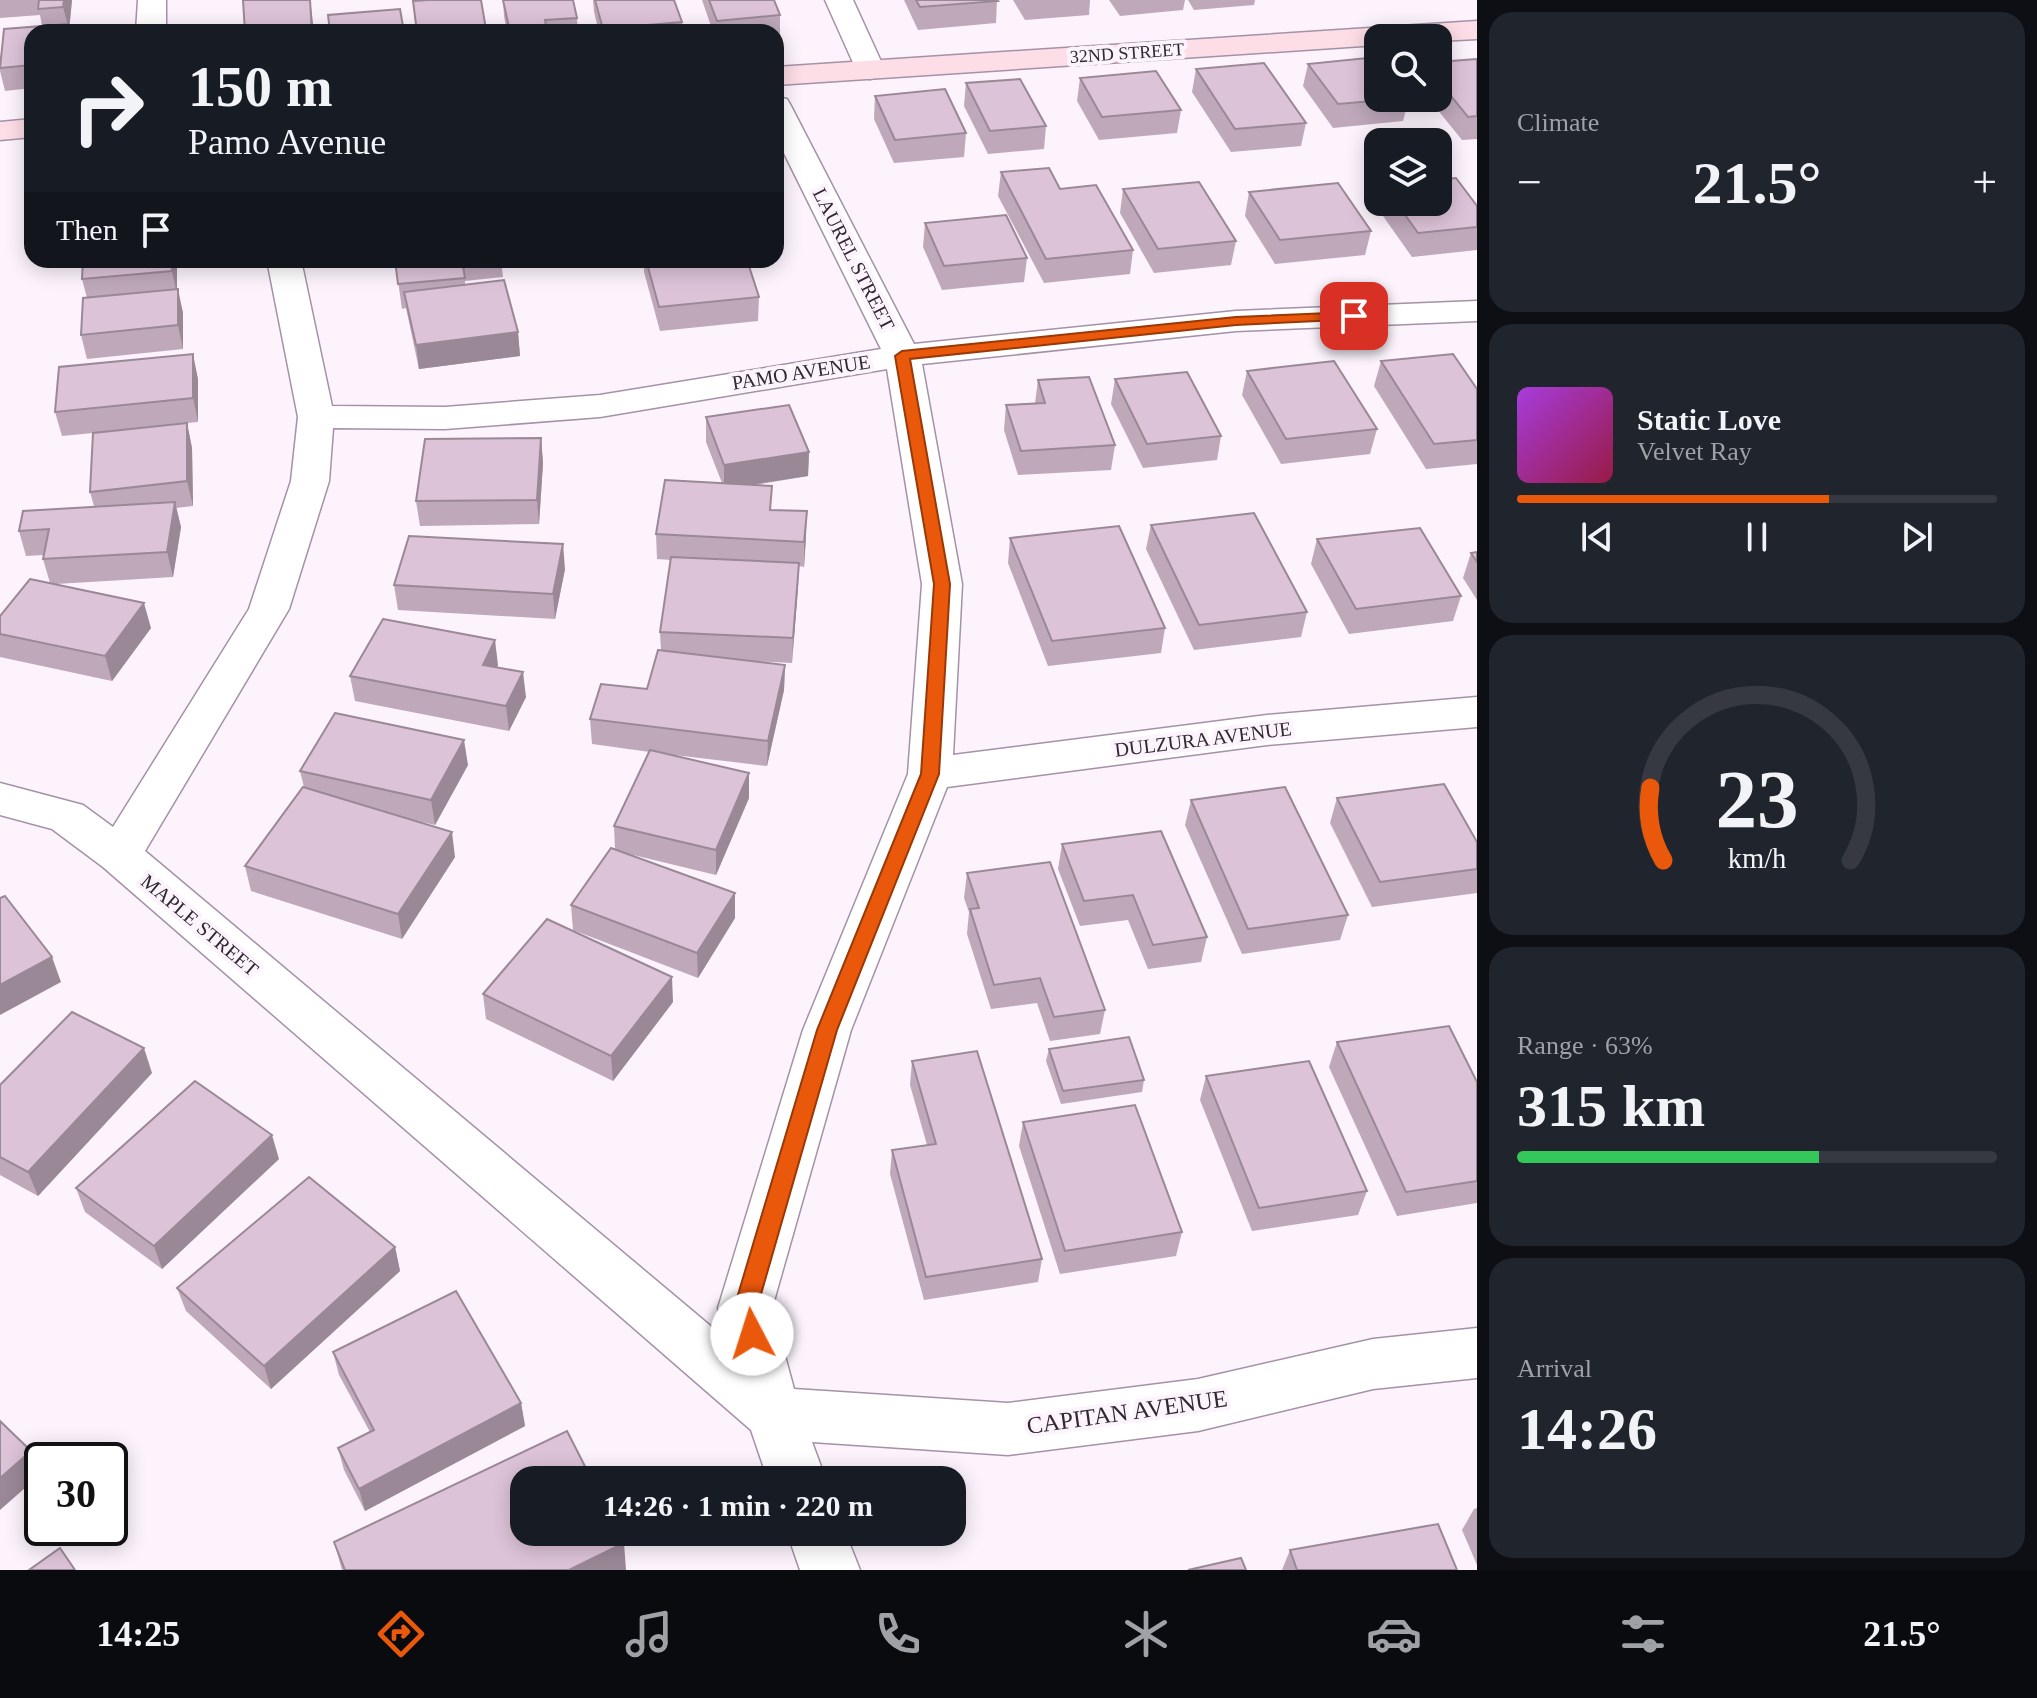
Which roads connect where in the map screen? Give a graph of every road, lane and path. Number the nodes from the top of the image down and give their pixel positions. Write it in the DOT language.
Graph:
graph roads {
  1 [pos="152,0"];
  2 [pos="839,0"];
  3 [pos="151,24"];
  4 [pos="1477,30"];
  5 [pos="870,70"];
  6 [pos="784,75"];
  7 [pos="784,122"];
  8 [pos="24,129"];
  9 [pos="0,131"];
  10 [pos="286,268"];
  11 [pos="1477,311"];
  12 [pos="902,356"];
  13 [pos="316,417"];
  14 [pos="1477,712"];
  15 [pos="930,774"];
  16 [pos="0,799"];
  17 [pos="119,855"];
  18 [pos="1477,1353"];
  19 [pos="773,1414"];
  20 [pos="792,1466"];
  21 [pos="821,1546"];
  22 [pos="830,1570"];
  1 -- 3 [label="street"];
  2 -- 5 [label="street"];
  4 -- 5 [label="street, 32ND STREET"];
  5 -- 6 [label="street, 32ND STREET"];
  7 -- 12 [label="street, LAUREL STREET"];
  8 -- 9 [label="street"];
  10 -- 13 [label="street"];
  11 -- 12 [label="street, PAMO AVENUE"];
  12 -- 13 [label="street, PAMO AVENUE"];
  12 -- 15 [label="street, LAUREL STREET"];
  13 -- 17 [label="street"];
  14 -- 15 [label="street, DULZURA AVENUE"];
  15 -- 19 [label="street, LAUREL STREET"];
  16 -- 17 [label="street, MAPLE STREET"];
  17 -- 19 [label="street, MAPLE STREET"];
  18 -- 19 [label="street, CAPITAN AVENUE"];
  19 -- 20 [label="street, LAUREL STREET"];
  21 -- 22 [label="street"];
}
